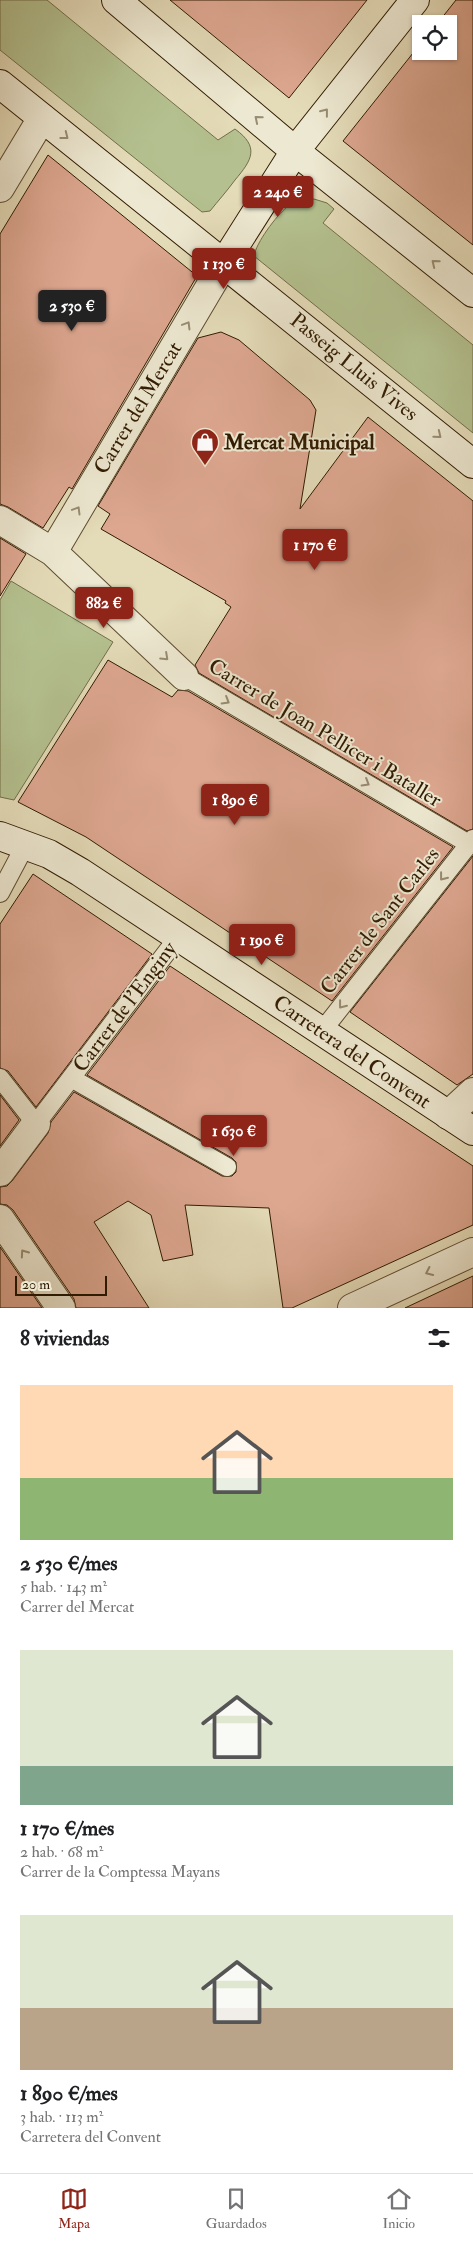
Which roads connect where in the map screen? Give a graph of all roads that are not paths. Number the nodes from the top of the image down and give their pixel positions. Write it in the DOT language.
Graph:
graph roads {
  1 [pos="116,0"];
  2 [pos="415,0"];
  3 [pos="0,84"];
  4 [pos="42,118"];
  5 [pos="295,151"];
  6 [pos="0,188"];
  7 [pos="224,263"];
  8 [pos="473,293"];
  9 [pos="473,464"];
  10 [pos="0,520"];
  11 [pos="53,552"];
  12 [pos="184,676"];
  13 [pos="0,836"];
  14 [pos="471,842"];
  15 [pos="26,844"];
  16 [pos="0,892"];
  17 [pos="179,936"];
  18 [pos="322,1032"];
  19 [pos="0,1078"];
  20 [pos="71,1078"];
  21 [pos="473,1092"];
  22 [pos="448,1115"];
  23 [pos="36,1124"];
  24 [pos="473,1131"];
  25 [pos="227,1167"];
  26 [pos="0,1172"];
  27 [pos="0,1219"];
  28 [pos="473,1252"];
  29 [pos="61,1308"];
  30 [pos="352,1308"];
  5 -- 1 [label="street, one-way"];
  5 -- 2 [label="street, Carrer del Mercat, one-way"];
  3 -- 4 [label="street, Passeig Lluis Vives"];
  4 -- 6 [label="street"];
  4 -- 7 [label="street, Passeig Lluis Vives, one-way"];
  5 -- 7 [label="street, Carrer del Mercat"];
  8 -- 5 [label="street, one-way"];
  7 -- 9 [label="street, Passeig Lluis Vives, one-way"];
  11 -- 7 [label="street, Carrer del Mercat, one-way"];
  10 -- 11 [label="street"];
  11 -- 12 [label="street, one-way"];
  12 -- 14 [label="lane, Carrer de Joan Pellicer i Bataller, one-way"];
  13 -- 15 [label="street, Carretera del Convent"];
  14 -- 18 [label="lane, Carrer de Sant Carles, one-way"];
  15 -- 16 [label="lane"];
  15 -- 17 [label="street, Carretera del Convent"];
  17 -- 18 [label="street, Carretera del Convent"];
  17 -- 20 [label="lane, Carrer de l'Enginy"];
  18 -- 22 [label="street, Carretera del Convent"];
  19 -- 23 [label="lane"];
  20 -- 23 [label="lane, Carrer de l'Enginy"];
  20 -- 25 [label="lane, Carrer de l'Enginy"];
  21 -- 22 [label="street"];
  22 -- 24 [label="street, Carretera del Convent"];
  23 -- 26 [label="street, Carrer de l'Enginy"];
  29 -- 27 [label="street, one-way"];
  28 -- 30 [label="street, one-way"];
}
